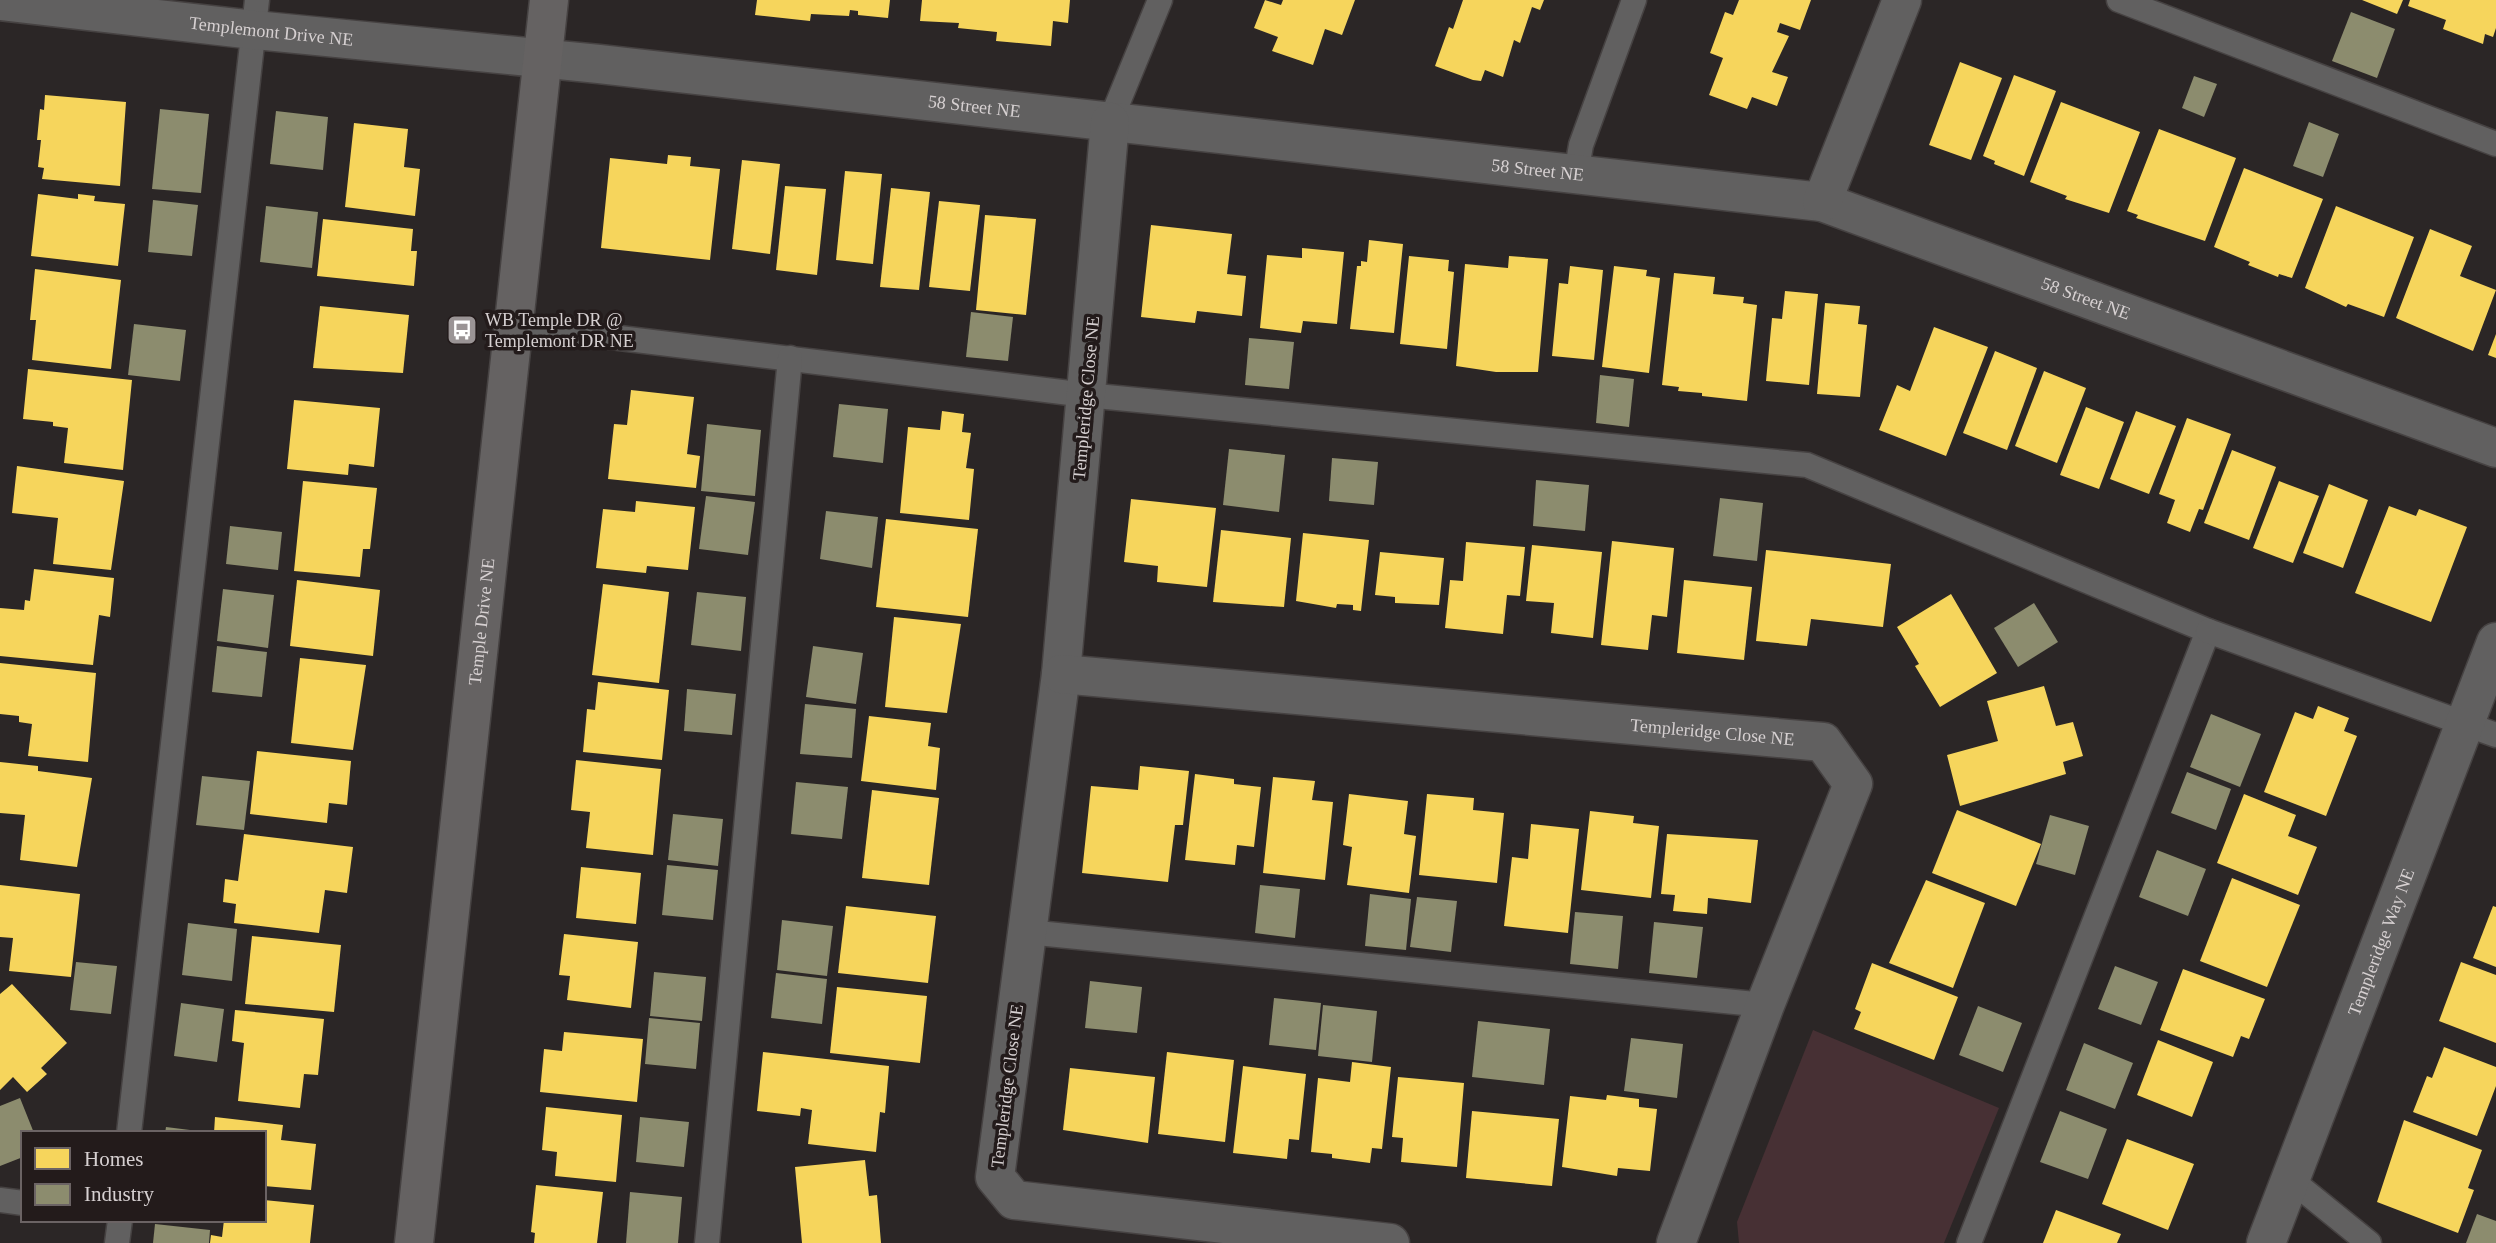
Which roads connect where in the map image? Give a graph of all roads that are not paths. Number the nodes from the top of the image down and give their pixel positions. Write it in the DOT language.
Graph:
graph roads {
  1 [pos="549,0"];
  2 [pos="1160,0"];
  3 [pos="1634,0"];
  4 [pos="1902,0"];
  5 [pos="2119,0"];
  6 [pos="0,1"];
  7 [pos="256,15"];
  8 [pos="541,57"];
  9 [pos="1111,122"];
  10 [pos="2496,144"];
  11 [pos="1576,174"];
  12 [pos="1822,202"];
  13 [pos="513,325"];
  14 [pos="790,358"];
  15 [pos="1086,395"];
  16 [pos="2496,447"];
  17 [pos="2208,631"];
  18 [pos="2496,642"];
  19 [pos="1061,674"];
  20 [pos="2480,729"];
  21 [pos="1027,932"];
  22 [pos="1765,1005"];
  23 [pos="130,1131"];
  24 [pos="2290,1179"];
  25 [pos="0,1200"];
  26 [pos="21,1203"];
  27 [pos="120,1222"];
  28 [pos="117,1243"];
  29 [pos="414,1243"];
  30 [pos="707,1243"];
  31 [pos="1390,1243"];
  32 [pos="1676,1243"];
  33 [pos="1969,1243"];
  34 [pos="2266,1243"];
  35 [pos="2369,1243"];
  1 -- 8 [label="street, Temple Drive NE"];
  2 -- 9 [label="lane"];
  3 -- 11 [label="lane"];
  4 -- 12 [label="street"];
  5 -- 10 [label="lane"];
  6 -- 7 [label="street, Templemont Drive NE"];
  7 -- 8 [label="street, Templemont Drive NE"];
  7 -- 23 [label="lane"];
  8 -- 9 [label="street, 58 Street NE"];
  8 -- 13 [label="street, Temple Drive NE"];
  9 -- 11 [label="street, 58 Street NE"];
  9 -- 15 [label="street, Templeridge Close NE"];
  11 -- 12 [label="street, 58 Street NE"];
  12 -- 16 [label="street, 58 Street NE"];
  13 -- 14 [label="lane"];
  13 -- 29 [label="street, Temple Drive NE"];
  14 -- 15 [label="lane"];
  14 -- 30 [label="lane"];
  15 -- 17 [label="lane"];
  15 -- 19 [label="street, Templeridge Close NE"];
  17 -- 20 [label="lane"];
  17 -- 33 [label="lane"];
  18 -- 20 [label="street, Templeridge Way NE"];
  19 -- 21 [label="street, Templeridge Close NE"];
  19 -- 22 [label="street, Templeridge Close NE"];
  20 -- 24 [label="street, Templeridge Way NE"];
  21 -- 22 [label="lane"];
  21 -- 31 [label="street, Templeridge Close NE"];
  22 -- 32 [label="street, Templeridge Close NE"];
  24 -- 34 [label="street, Templeridge Way NE"];
  24 -- 35 [label="lane"];
  25 -- 26 [label="lane"];
  27 -- 28 [label="lane"];
}
